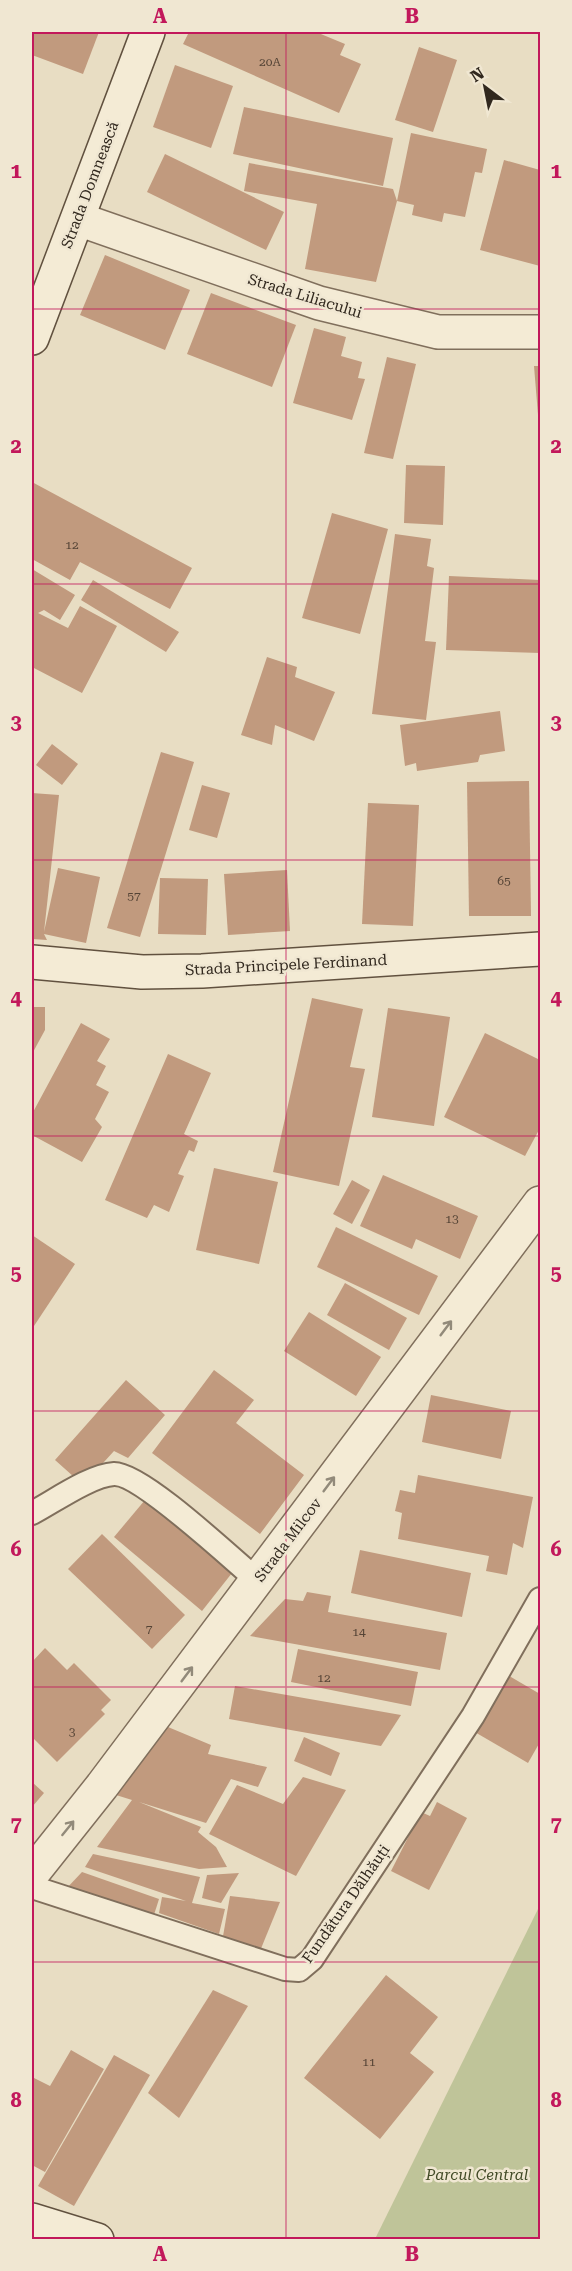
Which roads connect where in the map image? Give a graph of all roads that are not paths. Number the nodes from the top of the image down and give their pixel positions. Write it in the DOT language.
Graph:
graph roads {
  1 [pos="148,32"];
  2 [pos="78,219"];
  3 [pos="540,332"];
  4 [pos="32,338"];
  5 [pos="540,949"];
  6 [pos="32,962"];
  7 [pos="540,1203"];
  8 [pos="32,1513"];
  9 [pos="257,1580"];
  10 [pos="540,1599"];
  11 [pos="32,1874"];
  12 [pos="32,1887"];
  13 [pos="32,2220"];
  14 [pos="96,2240"];
  1 -- 2 [label="street, Strada Domnească"];
  2 -- 3 [label="street, Strada Liliacului"];
  2 -- 4 [label="street, Strada Domnească"];
  5 -- 6 [label="street, Strada Principele Ferdinand"];
  9 -- 7 [label="street, Strada Milcov, one-way"];
  8 -- 9 [label="lane"];
  11 -- 9 [label="street, Strada Milcov, one-way"];
  10 -- 12 [label="lane, Fundătura Dălhăuți"];
  13 -- 14 [label="street"];
}
